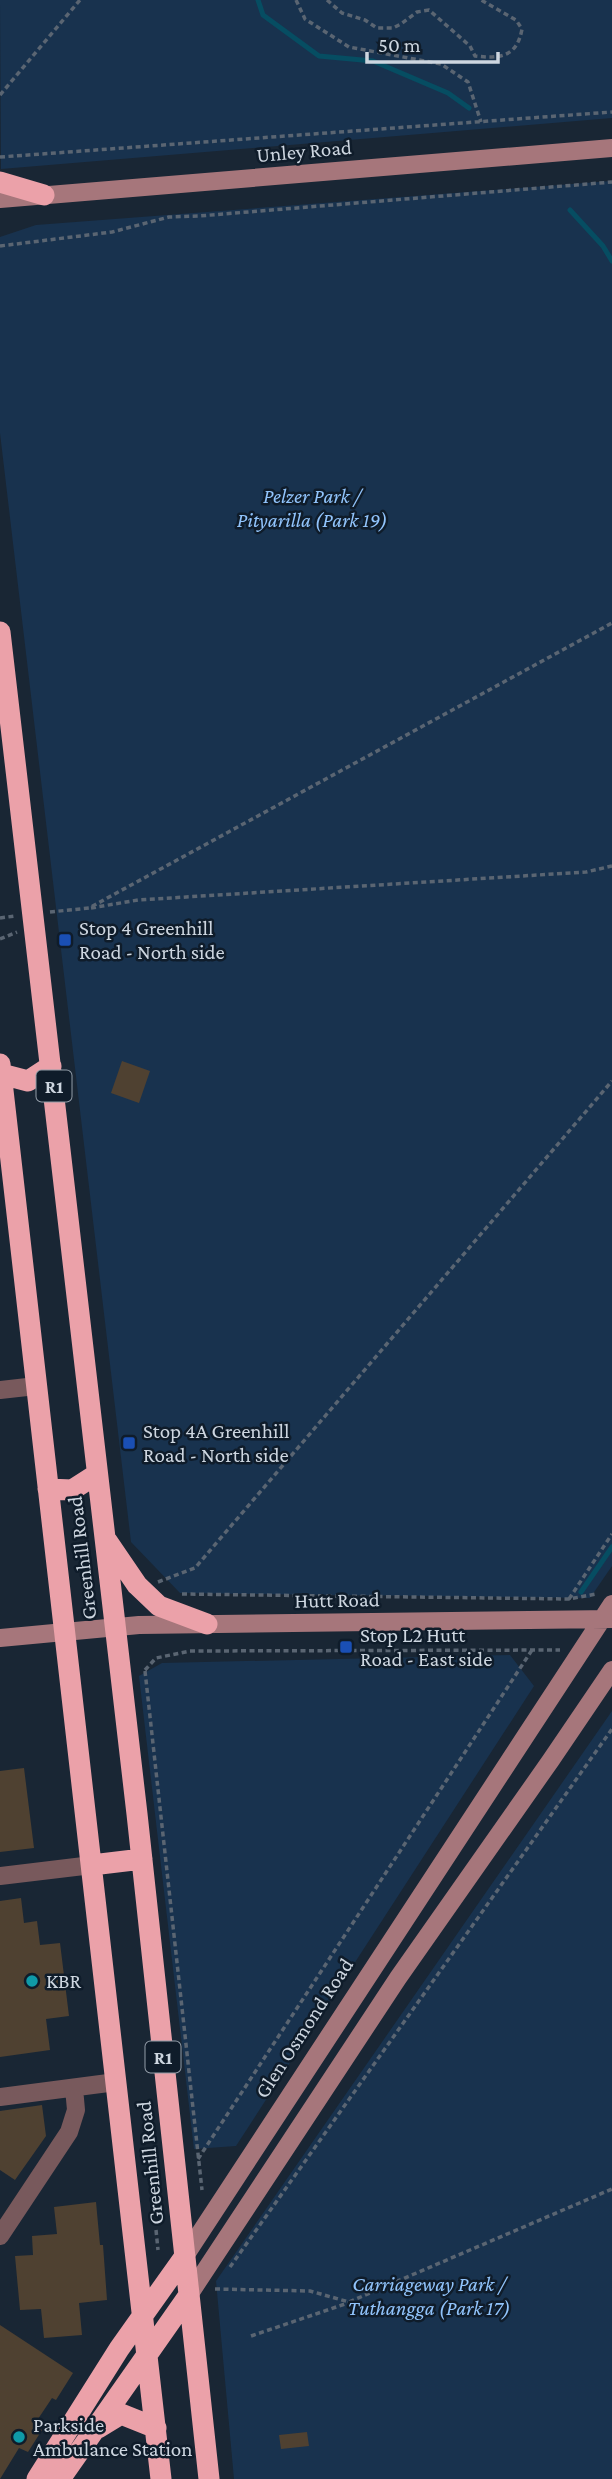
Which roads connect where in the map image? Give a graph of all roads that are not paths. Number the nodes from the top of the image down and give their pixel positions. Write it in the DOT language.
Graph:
graph roads {
  1 [pos="612,148"];
  2 [pos="0,183"];
  3 [pos="44,195"];
  4 [pos="0,199"];
  5 [pos="0,632"];
  6 [pos="8,699"];
  7 [pos="0,725"];
  8 [pos="9,780"];
  9 [pos="51,1066"];
  10 [pos="1,1069"];
  11 [pos="4,1132"];
  12 [pos="36,1386"];
  13 [pos="0,1390"];
  14 [pos="97,1474"];
  15 [pos="48,1489"];
  16 [pos="104,1536"];
  17 [pos="612,1604"];
  18 [pos="607,1619"];
  19 [pos="207,1624"];
  20 [pos="114,1626"];
  21 [pos="64,1632"];
  22 [pos="0,1638"];
  23 [pos="612,1670"];
  24 [pos="142,1859"];
  25 [pos="92,1865"];
  26 [pos="0,1876"];
  27 [pos="116,2082"];
  28 [pos="74,2088"];
  29 [pos="0,2097"];
  30 [pos="0,2236"];
  31 [pos="185,2256"];
  32 [pos="189,2295"];
  33 [pos="143,2315"];
  34 [pos="148,2355"];
  35 [pos="156,2428"];
  36 [pos="90,2434"];
  37 [pos="37,2479"];
  38 [pos="61,2479"];
  39 [pos="161,2479"];
  40 [pos="209,2479"];
  1 -- 3 [label="main road, Unley Road"];
  2 -- 3 [label="highway"];
  3 -- 4 [label="main road, Unley Road"];
  5 -- 6 [label="highway, Greenhill Road / R1"];
  6 -- 7 [label="highway"];
  6 -- 8 [label="highway, Greenhill Road / R1"];
  8 -- 9 [label="highway, Greenhill Road / R1"];
  9 -- 10 [label="highway"];
  9 -- 14 [label="highway, Greenhill Road / R1"];
  10 -- 11 [label="highway, Greenhill Road / R1"];
  11 -- 12 [label="highway, Greenhill Road / R1"];
  12 -- 13 [label="street"];
  12 -- 15 [label="highway, Greenhill Road / R1"];
  14 -- 15 [label="highway"];
  14 -- 16 [label="highway, Greenhill Road / R1"];
  15 -- 21 [label="highway, Greenhill Road / R1"];
  16 -- 19 [label="highway"];
  16 -- 20 [label="highway, Greenhill Road / R1"];
  17 -- 18 [label="main road, Glen Osmond Road"];
  18 -- 19 [label="main road, Hutt Road"];
  18 -- 31 [label="main road, Glen Osmond Road"];
  19 -- 20 [label="main road, Hutt Road"];
  20 -- 21 [label="main road, Hutt Road"];
  20 -- 24 [label="highway, Greenhill Road / R1"];
  21 -- 22 [label="main road, Hutt Road"];
  21 -- 25 [label="highway, Greenhill Road / R1"];
  23 -- 32 [label="main road"];
  24 -- 25 [label="highway"];
  24 -- 31 [label="highway, Greenhill Road / R1"];
  25 -- 26 [label="street"];
  25 -- 27 [label="highway, Greenhill Road / R1"];
  27 -- 28 [label="street"];
  27 -- 33 [label="highway, Greenhill Road / R1"];
  28 -- 29 [label="street"];
  28 -- 30 [label="street"];
  31 -- 32 [label="highway, Greenhill Road / R1"];
  31 -- 33 [label="highway, Glen Osmond Road"];
  32 -- 34 [label="highway"];
  32 -- 40 [label="highway, Greenhill Road / R1"];
  33 -- 34 [label="highway, Greenhill Road / R1"];
  33 -- 37 [label="highway, Glen Osmond Road"];
  34 -- 35 [label="highway, Greenhill Road / R1"];
  34 -- 36 [label="highway"];
  35 -- 36 [label="highway"];
  35 -- 39 [label="highway, Greenhill Road / R1"];
  36 -- 38 [label="highway"];
}
